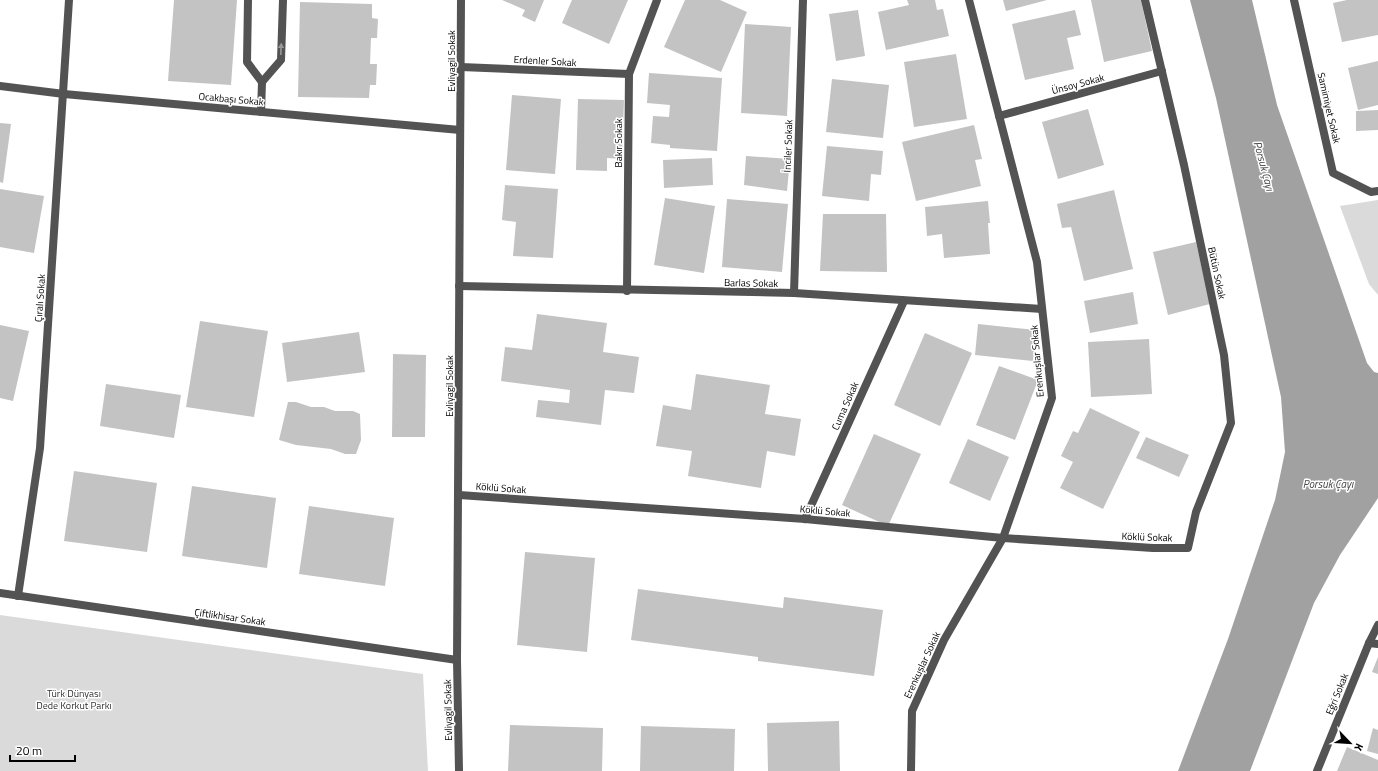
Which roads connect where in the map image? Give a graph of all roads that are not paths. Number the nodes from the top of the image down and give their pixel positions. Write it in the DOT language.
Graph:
graph roads {
  1 [pos="69,0"];
  2 [pos="248,0"];
  3 [pos="283,0"];
  4 [pos="461,0"];
  5 [pos="657,0"];
  6 [pos="803,0"];
  7 [pos="969,0"];
  8 [pos="1145,0"];
  9 [pos="1294,0"];
  10 [pos="461,67"];
  11 [pos="1162,71"];
  12 [pos="629,74"];
  13 [pos="262,82"];
  14 [pos="0,86"];
  15 [pos="64,94"];
  16 [pos="261,112"];
  17 [pos="999,116"];
  18 [pos="460,130"];
  19 [pos="1378,190"];
  20 [pos="459,286"];
  21 [pos="628,291"];
  22 [pos="794,293"];
  23 [pos="904,301"];
  24 [pos="1042,309"];
  25 [pos="460,495"];
  26 [pos="805,519"];
  27 [pos="1003,538"];
  28 [pos="1188,548"];
  29 [pos="0,594"];
  30 [pos="18,596"];
  31 [pos="1378,625"];
  32 [pos="1369,643"];
  33 [pos="1378,644"];
  34 [pos="457,660"];
  35 [pos="459,771"];
  36 [pos="911,771"];
  37 [pos="1317,771"];
  1 -- 15 [label="street, Çıralı Sokak"];
  2 -- 13 [label="street"];
  13 -- 3 [label="street, one-way"];
  4 -- 10 [label="street, Evliyagil Sokak"];
  5 -- 12 [label="street, Bakır Sokak"];
  6 -- 22 [label="street, İnciler Sokak"];
  7 -- 17 [label="street, Erenkuşlar Sokak"];
  8 -- 11 [label="street, Bütün Sokak"];
  9 -- 19 [label="street, Samimiyet Sokak"];
  10 -- 12 [label="street, Erdenler Sokak"];
  10 -- 18 [label="street, Evliyagil Sokak"];
  11 -- 17 [label="street, Ünsoy Sokak"];
  11 -- 28 [label="street, Bütün Sokak"];
  12 -- 21 [label="street, Bakır Sokak"];
  13 -- 16 [label="street"];
  14 -- 15 [label="street, Ocakbaşı Sokak"];
  15 -- 16 [label="street, Ocakbaşı Sokak"];
  15 -- 30 [label="street, Çıralı Sokak"];
  16 -- 18 [label="street, Ocakbaşı Sokak"];
  17 -- 24 [label="street, Erenkuşlar Sokak"];
  18 -- 20 [label="street, Evliyagil Sokak"];
  20 -- 21 [label="street, Barlas Sokak"];
  20 -- 25 [label="street, Evliyagil Sokak"];
  21 -- 22 [label="street, Barlas Sokak"];
  22 -- 23 [label="street, Barlas Sokak"];
  23 -- 24 [label="street, Barlas Sokak"];
  23 -- 26 [label="street, Cuma Sokak"];
  24 -- 27 [label="street, Erenkuşlar Sokak"];
  25 -- 26 [label="street, Köklü Sokak"];
  25 -- 34 [label="street, Evliyagil Sokak"];
  26 -- 27 [label="street, Köklü Sokak"];
  27 -- 28 [label="street, Köklü Sokak"];
  27 -- 36 [label="street, Erenkuşlar Sokak"];
  29 -- 30 [label="street, Çiftlikhisar Sokak"];
  30 -- 34 [label="street, Çiftlikhisar Sokak"];
  31 -- 32 [label="street, Eğri Sokak"];
  32 -- 33 [label="street"];
  32 -- 37 [label="street, Eğri Sokak"];
  34 -- 35 [label="street, Evliyagil Sokak"];
}
